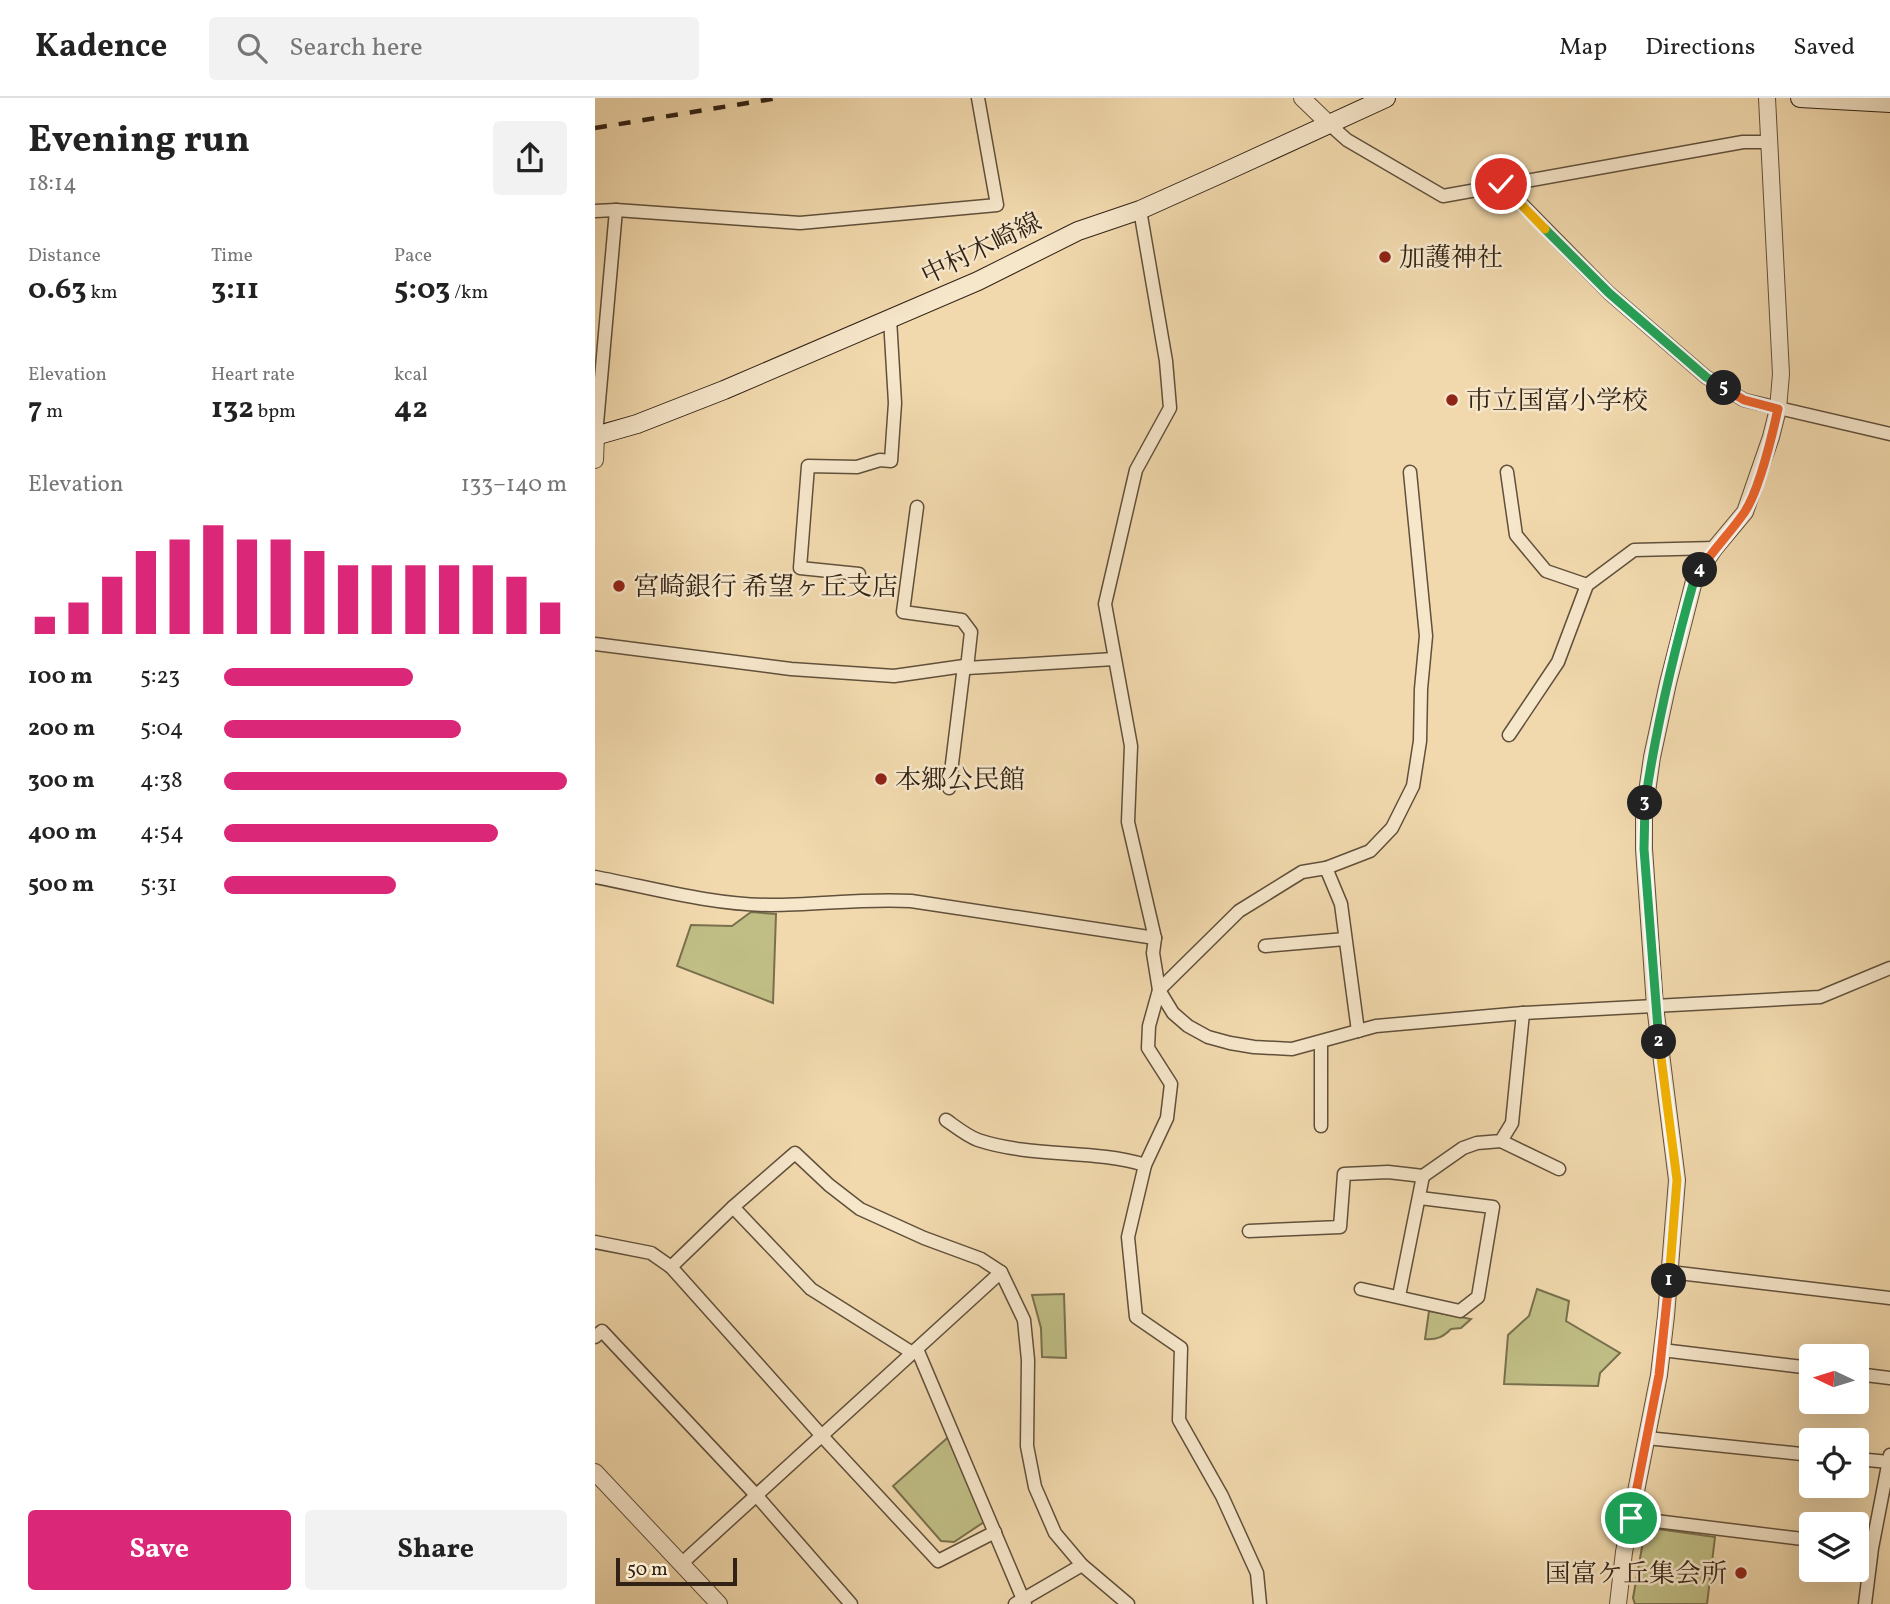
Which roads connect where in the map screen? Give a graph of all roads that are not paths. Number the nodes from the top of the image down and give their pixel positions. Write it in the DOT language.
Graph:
graph roads {
  1 [pos="978,98"];
  2 [pos="1301,98"];
  3 [pos="1386,98"];
  4 [pos="1767,98"];
  5 [pos="1800,98"];
  6 [pos="1890,103"];
  7 [pos="1328,123"];
  8 [pos="1769,142"];
  9 [pos="1501,184"];
  10 [pos="616,210"];
  11 [pos="1140,210"];
  12 [pos="595,211"];
  13 [pos="890,319"];
  14 [pos="1778,409"];
  15 [pos="1890,434"];
  16 [pos="596,436"];
  17 [pos="595,460"];
  18 [pos="1410,472"];
  19 [pos="1507,472"];
  20 [pos="917,507"];
  21 [pos="1715,548"];
  22 [pos="859,574"];
  23 [pos="1587,585"];
  24 [pos="595,644"];
  25 [pos="1114,659"];
  26 [pos="966,667"];
  27 [pos="1509,735"];
  28 [pos="949,788"];
  29 [pos="1326,868"];
  30 [pos="595,877"];
  31 [pos="1155,938"];
  32 [pos="1345,939"];
  33 [pos="1265,946"];
  34 [pos="1890,968"];
  35 [pos="1159,990"];
  36 [pos="1655,1006"];
  37 [pos="1523,1013"];
  38 [pos="1358,1031"];
  39 [pos="1321,1043"];
  40 [pos="946,1120"];
  41 [pos="1321,1126"];
  42 [pos="1500,1141"];
  43 [pos="1145,1164"];
  44 [pos="1559,1169"];
  45 [pos="1423,1176"];
  46 [pos="1420,1198"];
  47 [pos="733,1207"];
  48 [pos="1249,1231"];
  49 [pos="595,1242"];
  50 [pos="671,1267"];
  51 [pos="1001,1272"];
  52 [pos="1670,1272"];
  53 [pos="1361,1289"];
  54 [pos="1399,1296"];
  55 [pos="1890,1298"];
  56 [pos="595,1337"];
  57 [pos="914,1350"];
  58 [pos="1662,1350"];
  59 [pos="1799,1367"];
  60 [pos="1869,1375"];
  61 [pos="1890,1378"];
  62 [pos="823,1436"];
  63 [pos="1647,1438"];
  64 [pos="1799,1454"];
  65 [pos="1869,1459"];
  66 [pos="1889,1459"];
  67 [pos="595,1472"];
  68 [pos="756,1495"];
  69 [pos="1631,1518"];
  70 [pos="995,1532"];
  71 [pos="1799,1539"];
  72 [pos="1869,1548"];
  73 [pos="1872,1548"];
  74 [pos="681,1564"];
  75 [pos="1082,1565"];
  76 [pos="1021,1602"];
  77 [pos="719,1604"];
  78 [pos="851,1604"];
  79 [pos="1128,1604"];
  80 [pos="1260,1604"];
  81 [pos="1618,1604"];
  82 [pos="1865,1604"];
  1 -- 10 [label="street"];
  2 -- 7 [label="street"];
  3 -- 7 [label="main road, 中村木崎線"];
  4 -- 8 [label="street"];
  5 -- 6 [label="main road"];
  7 -- 9 [label="street"];
  7 -- 11 [label="main road, 中村木崎線"];
  8 -- 9 [label="street"];
  8 -- 14 [label="street"];
  9 -- 14 [label="street"];
  10 -- 12 [label="street"];
  10 -- 16 [label="street"];
  11 -- 13 [label="main road, 中村木崎線"];
  11 -- 25 [label="street"];
  13 -- 16 [label="main road, 中村木崎線"];
  13 -- 22 [label="street"];
  14 -- 15 [label="street"];
  14 -- 21 [label="street"];
  16 -- 17 [label="street"];
  18 -- 29 [label="street"];
  19 -- 23 [label="street"];
  20 -- 26 [label="street"];
  21 -- 23 [label="street"];
  21 -- 36 [label="street"];
  23 -- 27 [label="street"];
  24 -- 26 [label="street"];
  25 -- 26 [label="street"];
  25 -- 31 [label="street"];
  26 -- 28 [label="street"];
  29 -- 32 [label="street"];
  29 -- 35 [label="street"];
  30 -- 31 [label="street"];
  31 -- 35 [label="street"];
  32 -- 33 [label="street"];
  32 -- 38 [label="street"];
  34 -- 36 [label="street"];
  35 -- 39 [label="street"];
  35 -- 43 [label="street"];
  36 -- 37 [label="street"];
  36 -- 52 [label="street"];
  37 -- 38 [label="street"];
  37 -- 42 [label="street"];
  38 -- 39 [label="street"];
  39 -- 41 [label="street"];
  40 -- 43 [label="street"];
  42 -- 44 [label="street"];
  42 -- 45 [label="street"];
  43 -- 80 [label="street"];
  45 -- 46 [label="street"];
  45 -- 48 [label="street"];
  46 -- 54 [label="street"];
  46 -- 54 [label="street"];
  47 -- 50 [label="street"];
  47 -- 51 [label="street"];
  47 -- 57 [label="street"];
  49 -- 50 [label="street"];
  50 -- 62 [label="street"];
  51 -- 57 [label="street"];
  51 -- 75 [label="street"];
  52 -- 55 [label="street"];
  52 -- 58 [label="street"];
  53 -- 54 [label="street"];
  56 -- 68 [label="street"];
  57 -- 62 [label="street"];
  57 -- 70 [label="street"];
  58 -- 59 [label="street"];
  58 -- 63 [label="street"];
  60 -- 61 [label="street"];
  62 -- 68 [label="street"];
  62 -- 70 [label="street"];
  63 -- 64 [label="street"];
  63 -- 69 [label="street"];
  65 -- 66 [label="street"];
  66 -- 73 [label="street"];
  67 -- 74 [label="street"];
  68 -- 74 [label="street"];
  68 -- 78 [label="street"];
  69 -- 71 [label="street"];
  69 -- 81 [label="street"];
  70 -- 76 [label="street"];
  72 -- 73 [label="street"];
  73 -- 82 [label="street"];
  74 -- 77 [label="street"];
  75 -- 76 [label="street"];
  75 -- 79 [label="street"];
}
